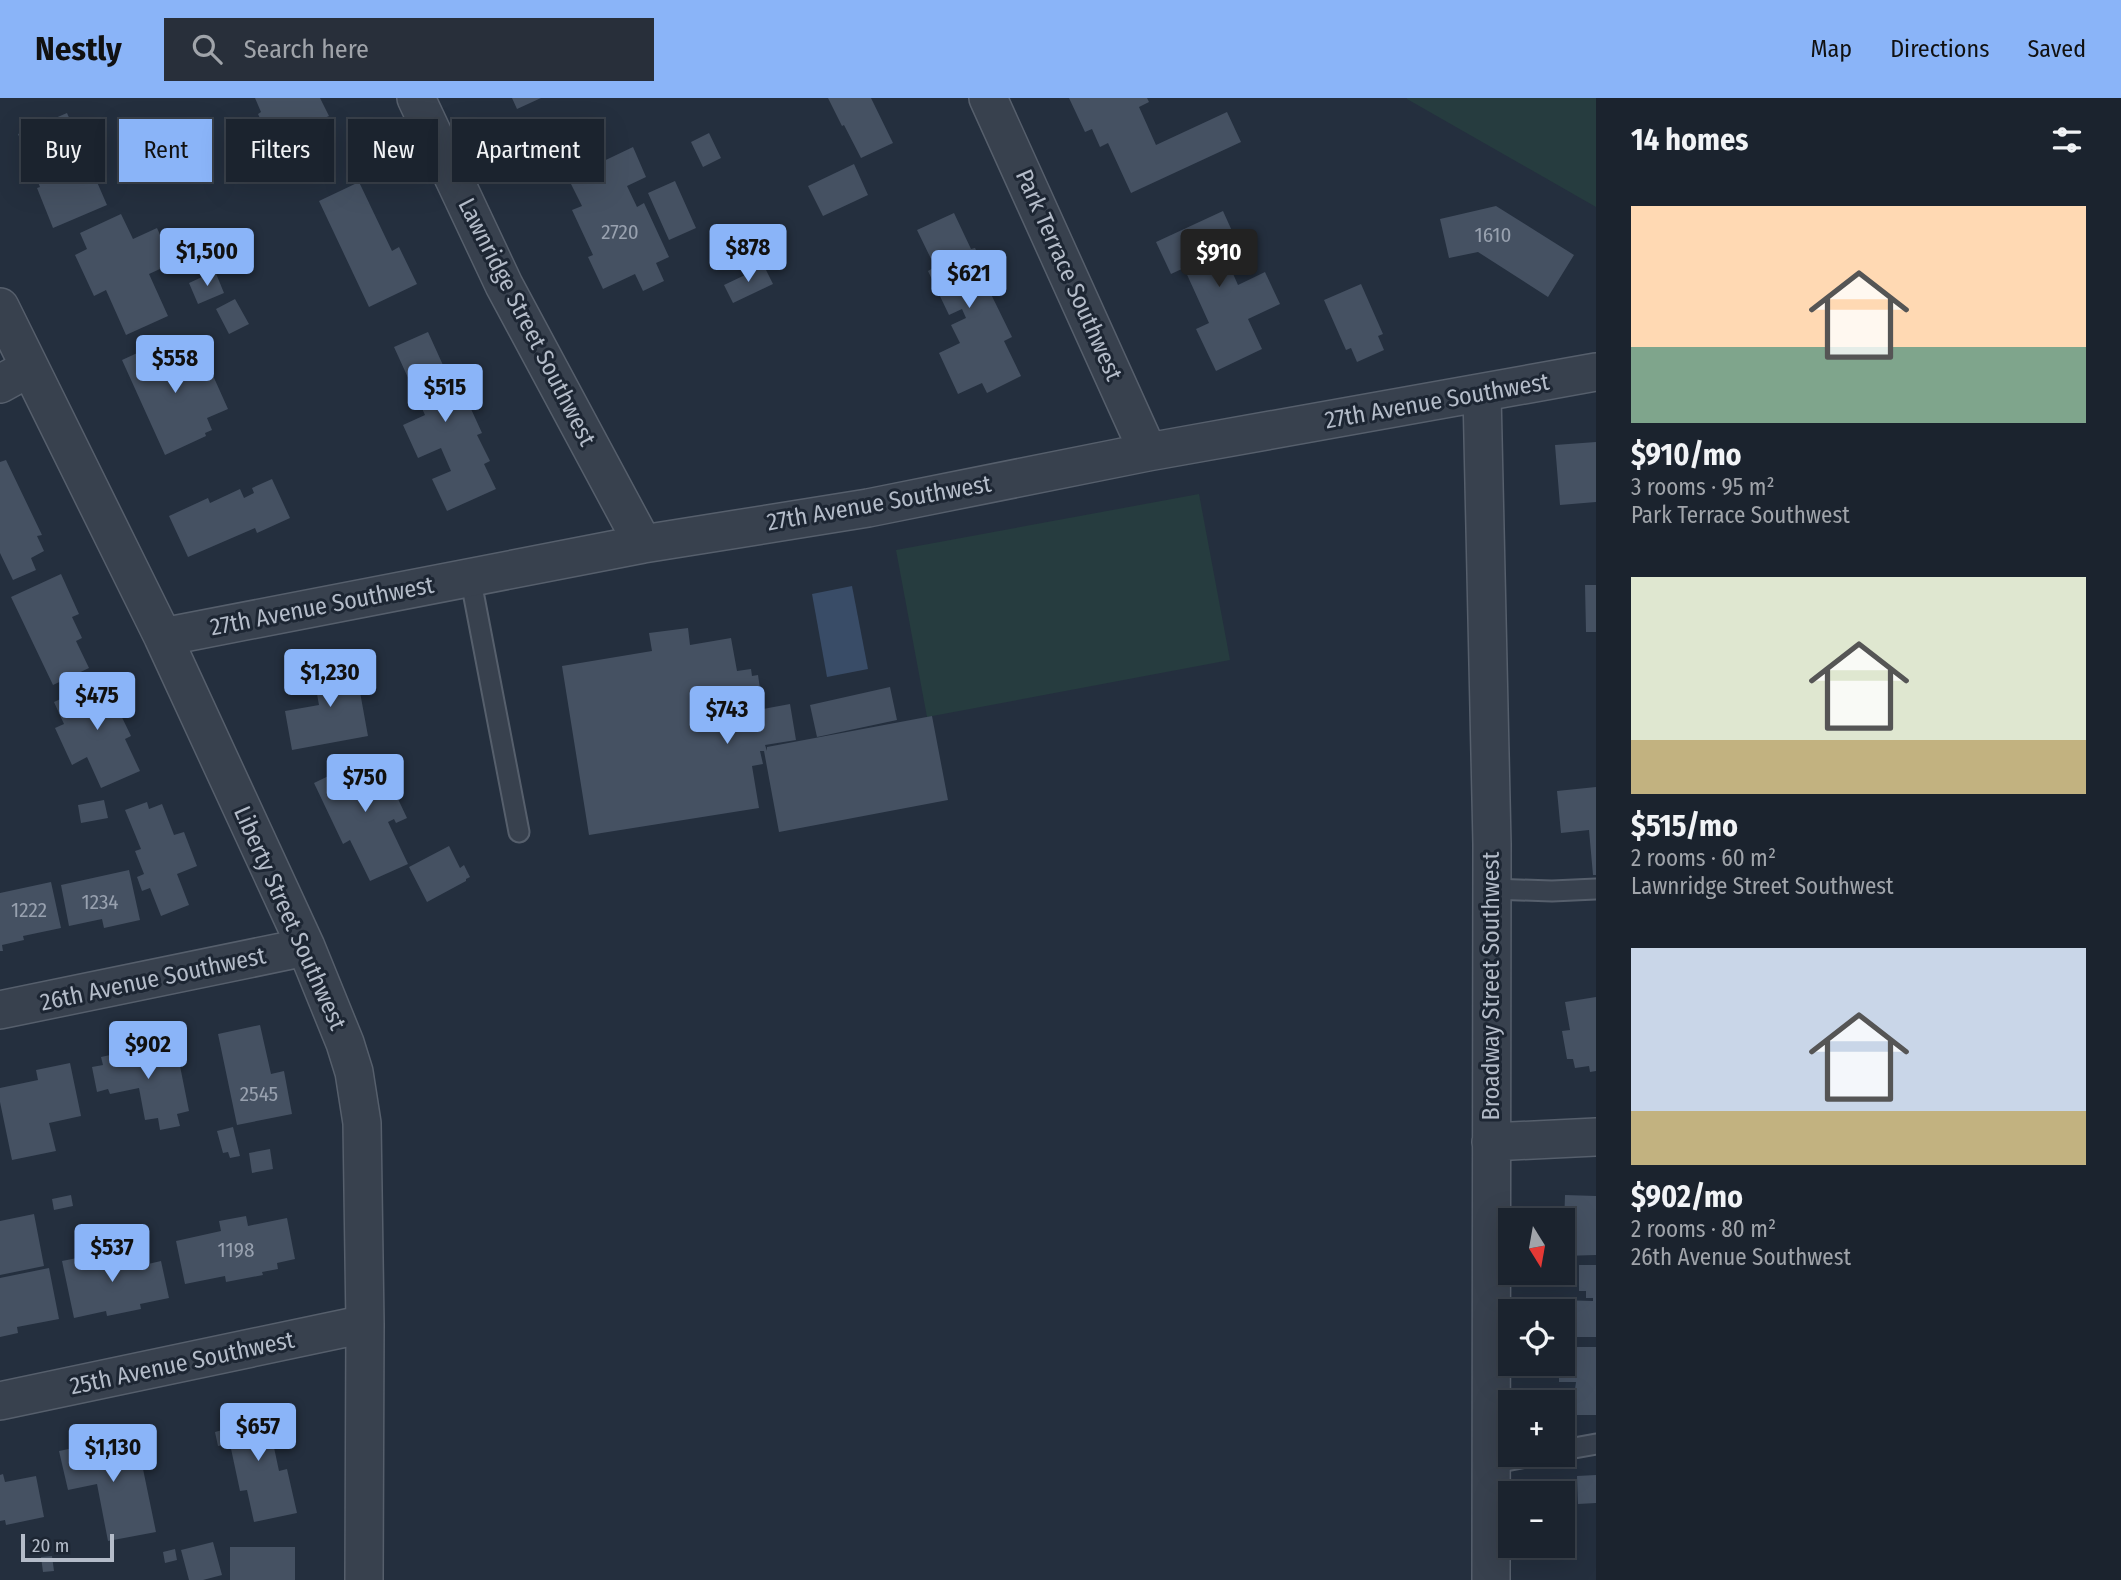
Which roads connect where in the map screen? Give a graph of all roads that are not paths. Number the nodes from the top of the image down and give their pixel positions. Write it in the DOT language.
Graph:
graph roads {
  1 [pos="416,98"];
  2 [pos="988,98"];
  3 [pos="0,307"];
  4 [pos="1596,372"];
  5 [pos="15,376"];
  6 [pos="1482,393"];
  7 [pos="1148,452"];
  8 [pos="643,544"];
  9 [pos="470,576"];
  10 [pos="163,637"];
  11 [pos="519,832"];
  12 [pos="1492,889"];
  13 [pos="1596,889"];
  14 [pos="306,947"];
  15 [pos="0,1010"];
  16 [pos="1596,1136"];
  17 [pos="1491,1142"];
  18 [pos="365,1324"];
  19 [pos="0,1401"];
  20 [pos="1596,1444"];
  21 [pos="1575,1448"];
  22 [pos="1498,1462"];
  23 [pos="1490,1464"];
  24 [pos="364,1580"];
  25 [pos="1491,1580"];
  1 -- 8 [label="street, Lawnridge Street Southwest"];
  2 -- 7 [label="street, Park Terrace Southwest"];
  3 -- 5 [label="street, Liberty Street Southwest"];
  4 -- 6 [label="street, 27th Avenue Southwest"];
  5 -- 10 [label="street, Liberty Street Southwest"];
  6 -- 7 [label="street, 27th Avenue Southwest"];
  6 -- 12 [label="street, Broadway Street Southwest"];
  7 -- 8 [label="street, 27th Avenue Southwest"];
  8 -- 9 [label="street, 27th Avenue Southwest"];
  9 -- 10 [label="street, 27th Avenue Southwest"];
  9 -- 11 [label="lane"];
  10 -- 14 [label="street, Liberty Street Southwest"];
  12 -- 13 [label="lane"];
  12 -- 17 [label="street, Broadway Street Southwest"];
  14 -- 15 [label="street, 26th Avenue Southwest"];
  14 -- 18 [label="street, Liberty Street Southwest"];
  16 -- 17 [label="street"];
  17 -- 23 [label="street, Broadway Street Southwest"];
  18 -- 19 [label="street, 25th Avenue Southwest"];
  18 -- 24 [label="street, Liberty Street Southwest"];
  20 -- 21 [label="lane"];
  22 -- 23 [label="lane"];
  23 -- 25 [label="street, Broadway Street Southwest"];
}
